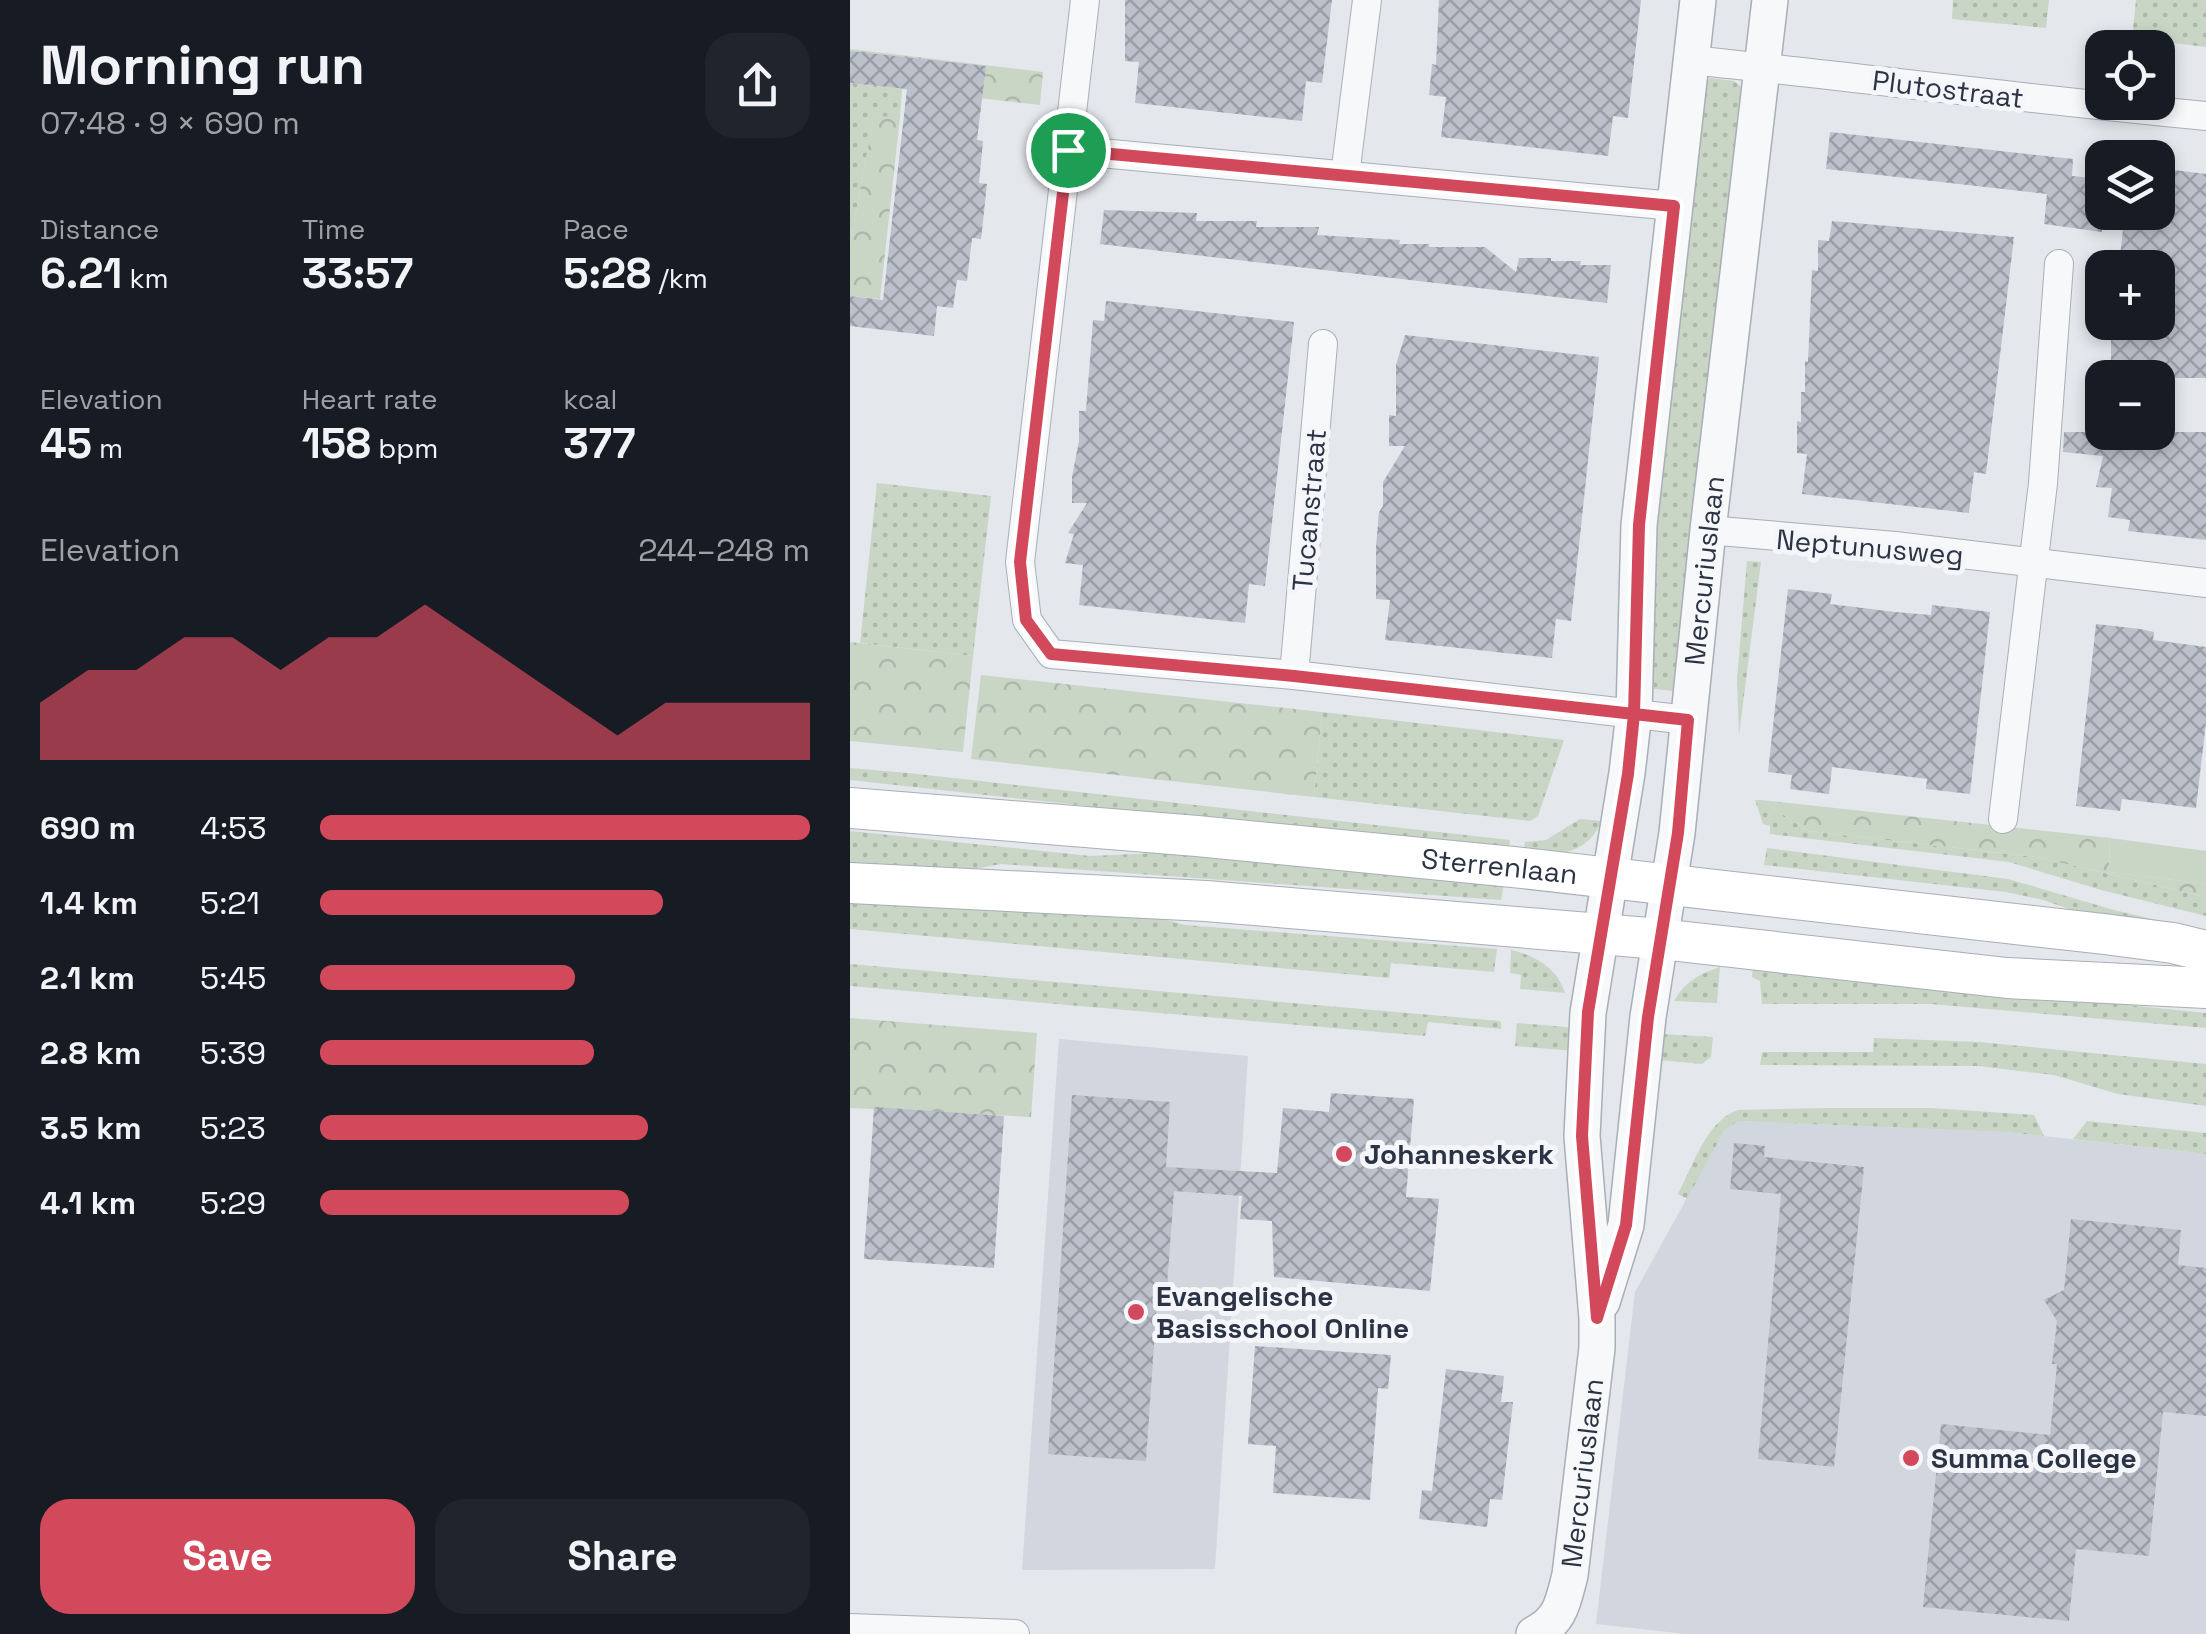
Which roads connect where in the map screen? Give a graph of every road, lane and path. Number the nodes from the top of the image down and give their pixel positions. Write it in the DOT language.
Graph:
graph roads {
  1 [pos="1085,0"];
  2 [pos="1367,0"];
  3 [pos="1698,0"];
  4 [pos="1770,0"];
  5 [pos="1691,60"];
  6 [pos="1762,67"];
  7 [pos="2206,116"];
  8 [pos="1068,150"];
  9 [pos="1346,175"];
  10 [pos="1674,206"];
  11 [pos="2059,264"];
  12 [pos="1324,344"];
  13 [pos="1708,530"];
  14 [pos="2032,564"];
  15 [pos="2206,584"];
  16 [pos="1294,676"];
  17 [pos="1634,714"];
  18 [pos="1688,720"];
  19 [pos="850,808"];
  20 [pos="2003,819"];
  21 [pos="1610,879"];
  22 [pos="850,883"];
  23 [pos="1669,885"];
  24 [pos="1601,934"];
  25 [pos="1660,939"];
  26 [pos="2206,952"];
  27 [pos="2206,988"];
  28 [pos="1597,1318"];
  29 [pos="850,1628"];
  30 [pos="1550,1631"];
  31 [pos="1015,1634"];
  1 -- 8 [label="street"];
  2 -- 9 [label="street"];
  3 -- 5 [label="street, Mercuriuslaan"];
  4 -- 6 [label="street, Mercuriuslaan"];
  5 -- 6 [label="street, Plutostraat"];
  5 -- 10 [label="street, Mercuriuslaan"];
  6 -- 7 [label="street, Plutostraat"];
  6 -- 13 [label="street, Mercuriuslaan"];
  8 -- 9 [label="street"];
  8 -- 16 [label="street"];
  9 -- 10 [label="street"];
  10 -- 17 [label="street, Mercuriuslaan"];
  11 -- 14 [label="street"];
  12 -- 16 [label="street, Tucanstraat"];
  13 -- 14 [label="street, Neptunusweg"];
  13 -- 18 [label="street, Mercuriuslaan"];
  14 -- 15 [label="street, Neptunusweg"];
  14 -- 20 [label="street"];
  16 -- 17 [label="street"];
  17 -- 18 [label="street"];
  17 -- 21 [label="street, Mercuriuslaan"];
  18 -- 23 [label="street, Mercuriuslaan"];
  19 -- 21 [label="main road, Sterrenlaan"];
  21 -- 23 [label="main road, Sterrenlaan"];
  21 -- 24 [label="street, Mercuriuslaan"];
  22 -- 24 [label="main road, Sterrenlaan"];
  23 -- 25 [label="street, Mercuriuslaan"];
  23 -- 26 [label="main road, Sterrenlaan"];
  24 -- 25 [label="main road, Sterrenlaan"];
  24 -- 28 [label="street, Mercuriuslaan"];
  25 -- 27 [label="main road, Sterrenlaan"];
  25 -- 28 [label="street, Mercuriuslaan"];
  28 -- 30 [label="street, Mercuriuslaan"];
  29 -- 31 [label="street"];
}
